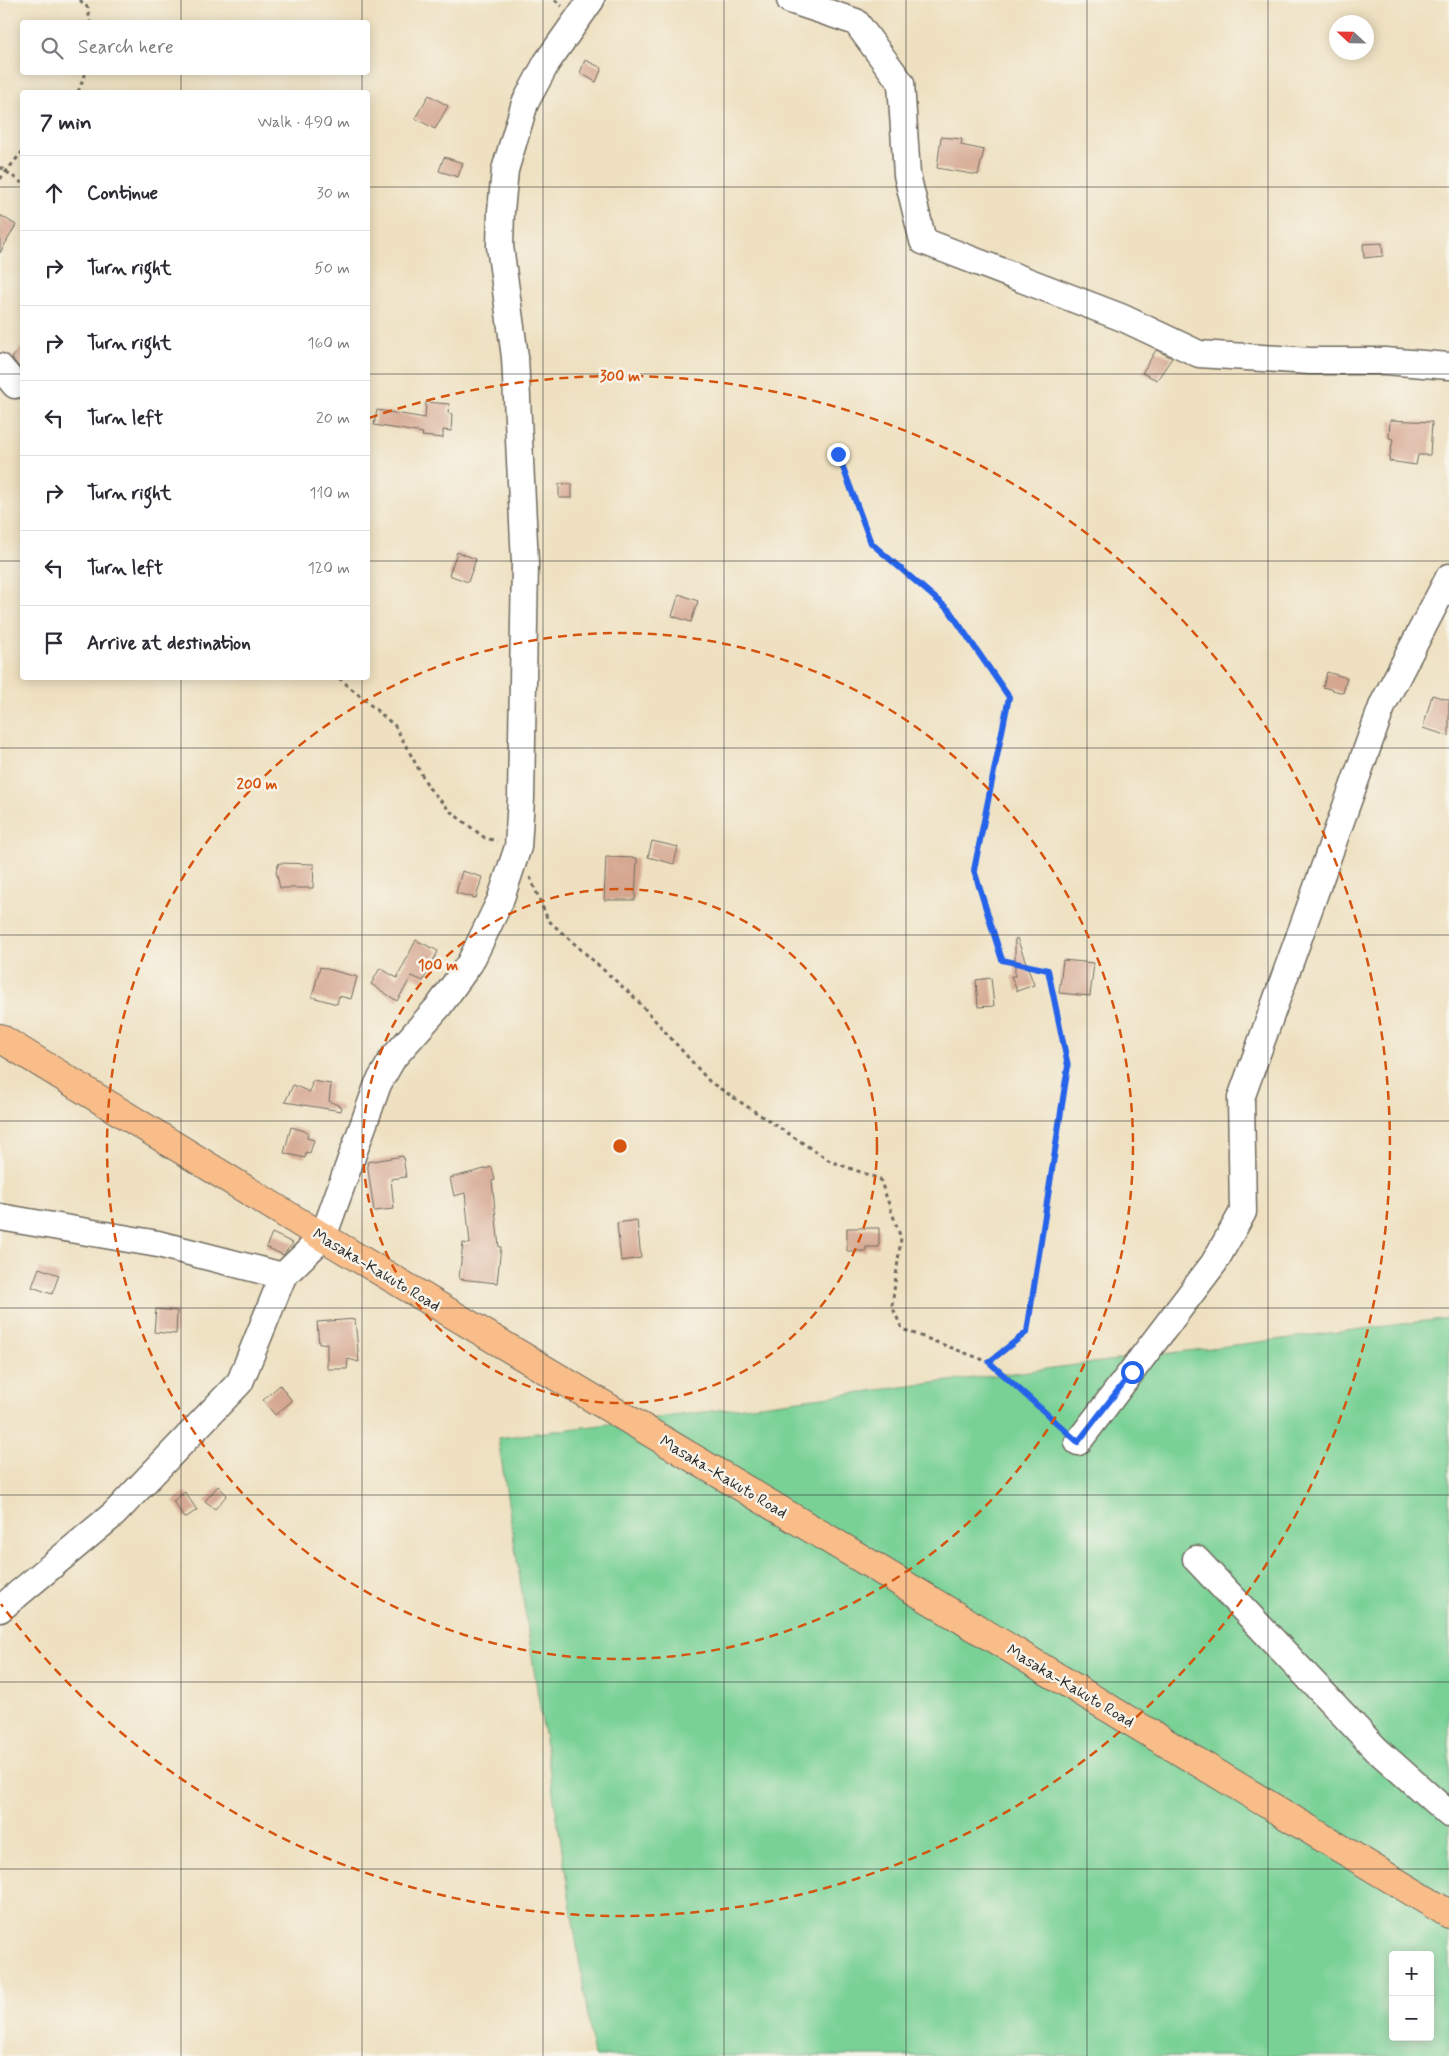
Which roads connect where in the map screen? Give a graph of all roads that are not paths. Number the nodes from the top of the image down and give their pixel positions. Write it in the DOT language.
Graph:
graph roads {
  1 [pos="591,0"];
  2 [pos="790,0"];
  3 [pos="1449,366"];
  4 [pos="1449,577"];
  5 [pos="0,1038"];
  6 [pos="0,1217"];
  7 [pos="323,1237"];
  8 [pos="283,1276"];
  9 [pos="1078,1442"];
  10 [pos="1196,1560"];
  11 [pos="0,1609"];
  12 [pos="1449,1814"];
  13 [pos="1449,1914"];
  1 -- 7 [label="street"];
  2 -- 3 [label="street"];
  4 -- 9 [label="street"];
  5 -- 7 [label="highway, Masaka-Kakuto Road"];
  6 -- 8 [label="street"];
  7 -- 8 [label="street"];
  7 -- 13 [label="highway, Masaka-Kakuto Road"];
  8 -- 11 [label="street"];
  10 -- 12 [label="street"];
}
